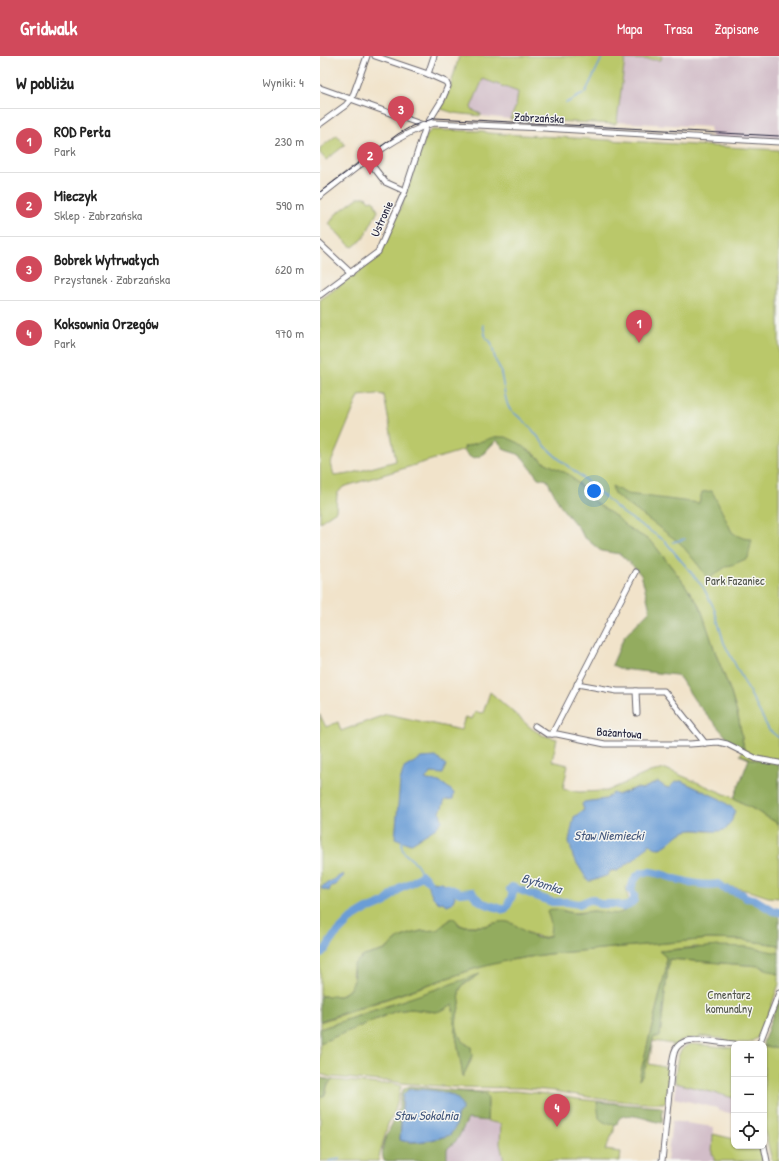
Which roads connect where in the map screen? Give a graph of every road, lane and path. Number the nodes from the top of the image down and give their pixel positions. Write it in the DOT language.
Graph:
graph roads {
  1 [pos="367,56"];
  2 [pos="375,56"];
  3 [pos="434,56"];
  4 [pos="428,74"];
  5 [pos="320,88"];
  6 [pos="352,98"];
  7 [pos="320,124"];
  8 [pos="426,126"];
  9 [pos="779,142"];
  10 [pos="368,160"];
  11 [pos="405,191"];
  12 [pos="320,196"];
  13 [pos="320,244"];
  14 [pos="351,273"];
  15 [pos="320,295"];
  16 [pos="635,572"];
  17 [pos="577,684"];
  18 [pos="636,691"];
  19 [pos="637,713"];
  20 [pos="535,726"];
  21 [pos="552,734"];
  22 [pos="705,743"];
  23 [pos="779,762"];
  24 [pos="779,993"];
  25 [pos="760,1041"];
  26 [pos="731,1044"];
  27 [pos="765,1149"];
  28 [pos="662,1161"];
  29 [pos="767,1161"];
  1 -- 6 [label="street"];
  2 -- 4 [label="street"];
  3 -- 4 [label="street"];
  4 -- 8 [label="street, Ustronie"];
  5 -- 6 [label="street"];
  6 -- 7 [label="street"];
  6 -- 8 [label="street"];
  8 -- 9 [label="street, Zabrzańska"];
  8 -- 10 [label="street, Zabrzańska"];
  8 -- 11 [label="street, Ustronie"];
  10 -- 11 [label="street"];
  10 -- 12 [label="street, Zabrzańska"];
  11 -- 14 [label="street, Ustronie"];
  13 -- 14 [label="street"];
  14 -- 15 [label="street, Ustronie"];
  16 -- 17 [label="street"];
  17 -- 18 [label="street"];
  17 -- 21 [label="street"];
  18 -- 19 [label="street"];
  18 -- 22 [label="street"];
  20 -- 21 [label="street, Bażantowa"];
  21 -- 22 [label="street, Bażantowa"];
  22 -- 23 [label="street, Bażantowa"];
  24 -- 25 [label="street"];
  26 -- 28 [label="street"];
  27 -- 29 [label="street"];
}
